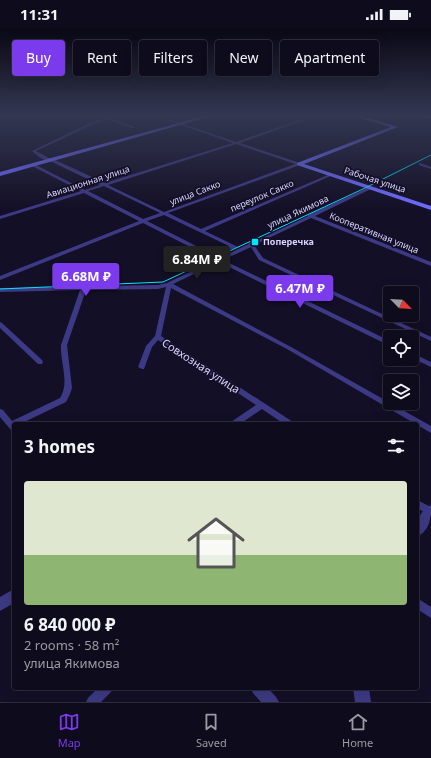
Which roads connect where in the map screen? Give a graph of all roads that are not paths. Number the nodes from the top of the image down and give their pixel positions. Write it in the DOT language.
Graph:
graph roads {
  1 [pos="44,146"];
  2 [pos="100,146"];
  3 [pos="225,146"];
  4 [pos="246,146"];
  5 [pos="345,146"];
  6 [pos="51,160"];
  7 [pos="299,164"];
  8 [pos="420,164"];
  9 [pos="33,165"];
  10 [pos="431,168"];
  11 [pos="0,174"];
  12 [pos="331,175"];
  13 [pos="106,185"];
  14 [pos="371,188"];
  15 [pos="86,191"];
  16 [pos="431,208"];
  17 [pos="166,214"];
  18 [pos="310,216"];
  19 [pos="0,218"];
  20 [pos="144,221"];
  21 [pos="200,231"];
  22 [pos="251,244"];
  23 [pos="233,246"];
  24 [pos="240,249"];
  25 [pos="218,260"];
  26 [pos="431,264"];
  27 [pos="0,278"];
  28 [pos="169,284"];
  29 [pos="83,289"];
  30 [pos="0,290"];
  31 [pos="0,324"];
  32 [pos="158,337"];
  33 [pos="431,339"];
  34 [pos="383,341"];
  35 [pos="419,359"];
  36 [pos="40,362"];
  37 [pos="431,365"];
  38 [pos="142,367"];
  39 [pos="261,406"];
  40 [pos="0,412"];
  41 [pos="21,422"];
  42 [pos="237,422"];
  43 [pos="287,422"];
  44 [pos="417,422"];
  45 [pos="419,423"];
  46 [pos="12,425"];
  47 [pos="431,430"];
  48 [pos="419,505"];
  49 [pos="431,511"];
  50 [pos="419,528"];
  51 [pos="12,596"];
  52 [pos="419,604"];
  53 [pos="0,605"];
  54 [pos="431,613"];
  55 [pos="105,690"];
  56 [pos="260,690"];
  57 [pos="361,690"];
  58 [pos="270,701"];
  59 [pos="92,702"];
  60 [pos="363,702"];
  1 -- 6 [label="street"];
  2 -- 6 [label="main road"];
  3 -- 13 [label="street, Авиационная улица"];
  4 -- 7 [label="street, Рабочая улица"];
  5 -- 7 [label="main road, улица Сакко"];
  6 -- 9 [label="main road"];
  6 -- 13 [label="street"];
  7 -- 12 [label="main road, Рабочая улица"];
  7 -- 17 [label="street, улица Сакко"];
  8 -- 10 [label="street"];
  9 -- 11 [label="main road"];
  9 -- 15 [label="street"];
  12 -- 14 [label="main road, Рабочая улица"];
  12 -- 21 [label="street, переулок Сакко"];
  13 -- 15 [label="street, Авиационная улица"];
  13 -- 17 [label="street"];
  14 -- 16 [label="main road, Рабочая улица"];
  14 -- 18 [label="street, улица Якимова"];
  15 -- 19 [label="street, Авиационная улица"];
  15 -- 20 [label="street"];
  17 -- 20 [label="street, улица Сакко"];
  17 -- 21 [label="street"];
  18 -- 22 [label="street, улица Якимова"];
  18 -- 26 [label="street, Кооперативная улица"];
  20 -- 23 [label="street"];
  20 -- 27 [label="street, улица Сакко"];
  21 -- 23 [label="street"];
  22 -- 24 [label="street, улица Якимова"];
  22 -- 33 [label="street"];
  23 -- 24 [label="street"];
  24 -- 25 [label="street, улица Якимова"];
  25 -- 28 [label="street, улица Якимова"];
  25 -- 34 [label="street"];
  28 -- 29 [label="street, улица Якимова"];
  28 -- 32 [label="street, Совхозная улица"];
  28 -- 44 [label="street"];
  29 -- 30 [label="street, улица Якимова"];
  29 -- 41 [label="street"];
  31 -- 36 [label="street"];
  32 -- 38 [label="street"];
  32 -- 39 [label="street, Совхозная улица"];
  35 -- 37 [label="street"];
  39 -- 42 [label="street"];
  39 -- 43 [label="street, Совхозная улица"];
  40 -- 46 [label="street"];
  45 -- 47 [label="street"];
  48 -- 49 [label="street"];
  49 -- 50 [label="street"];
  51 -- 53 [label="street"];
  52 -- 54 [label="street"];
  55 -- 59 [label="street"];
  56 -- 58 [label="street"];
  57 -- 60 [label="street"];
}
